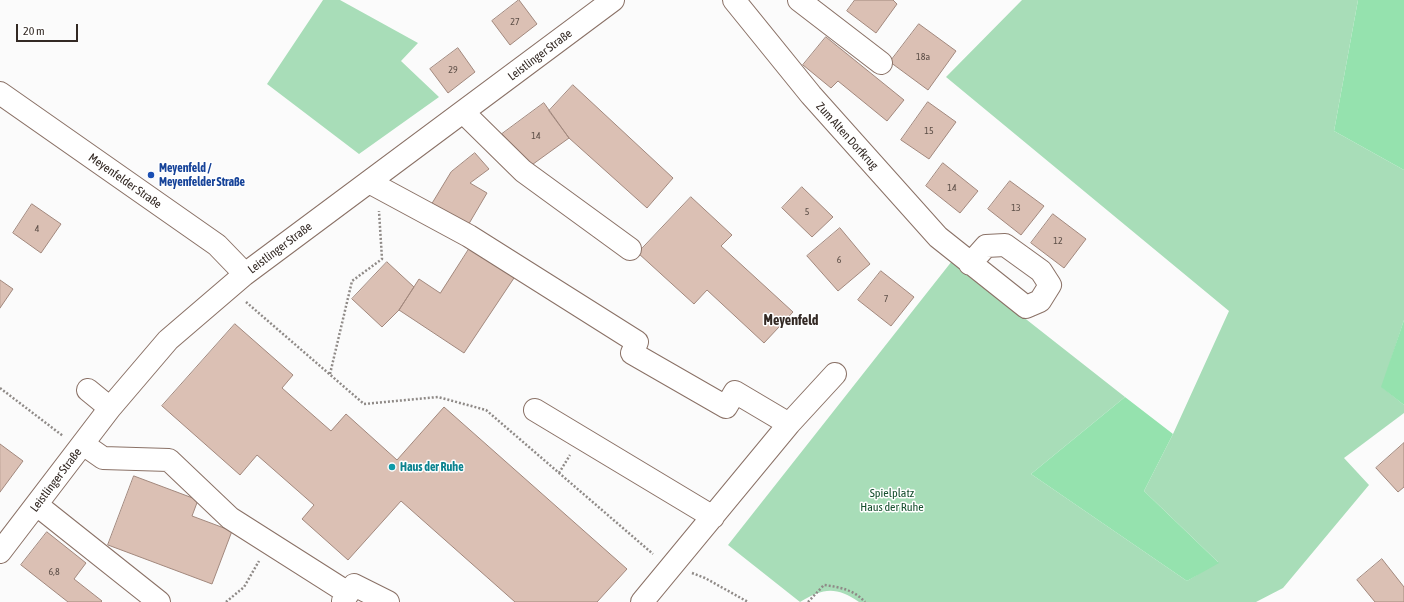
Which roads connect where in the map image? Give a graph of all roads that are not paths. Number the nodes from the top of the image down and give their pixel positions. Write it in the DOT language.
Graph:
graph roads {
  1 [pos="613,0"];
  2 [pos="734,0"];
  3 [pos="799,0"];
  4 [pos="881,63"];
  5 [pos="0,93"];
  6 [pos="463,112"];
  7 [pos="373,184"];
  8 [pos="630,249"];
  9 [pos="970,264"];
  10 [pos="237,280"];
  11 [pos="835,374"];
  12 [pos="88,390"];
  13 [pos="110,408"];
  14 [pos="535,410"];
  15 [pos="788,424"];
  16 [pos="76,442"];
  17 [pos="38,505"];
  18 [pos="713,517"];
  19 [pos="0,552"];
  20 [pos="345,598"];
  21 [pos="159,602"];
  22 [pos="388,602"];
  23 [pos="642,602"];
  1 -- 6 [label="street, Leistlinger Straße"];
  2 -- 9 [label="street, Zum Alten Dorfkrug"];
  3 -- 4 [label="street"];
  5 -- 10 [label="street, Meyenfelder Straße"];
  6 -- 7 [label="street, Leistlinger Straße"];
  6 -- 8 [label="street"];
  7 -- 10 [label="street, Leistlinger Straße"];
  7 -- 15 [label="street"];
  10 -- 13 [label="street, Leistlinger Straße"];
  11 -- 15 [label="street"];
  12 -- 13 [label="street"];
  13 -- 16 [label="street, Leistlinger Straße"];
  14 -- 18 [label="street"];
  15 -- 18 [label="street"];
  16 -- 17 [label="street, Leistlinger Straße"];
  16 -- 20 [label="street"];
  17 -- 19 [label="street, Leistlinger Straße"];
  17 -- 21 [label="street"];
  18 -- 23 [label="street"];
  20 -- 22 [label="street"];
}
